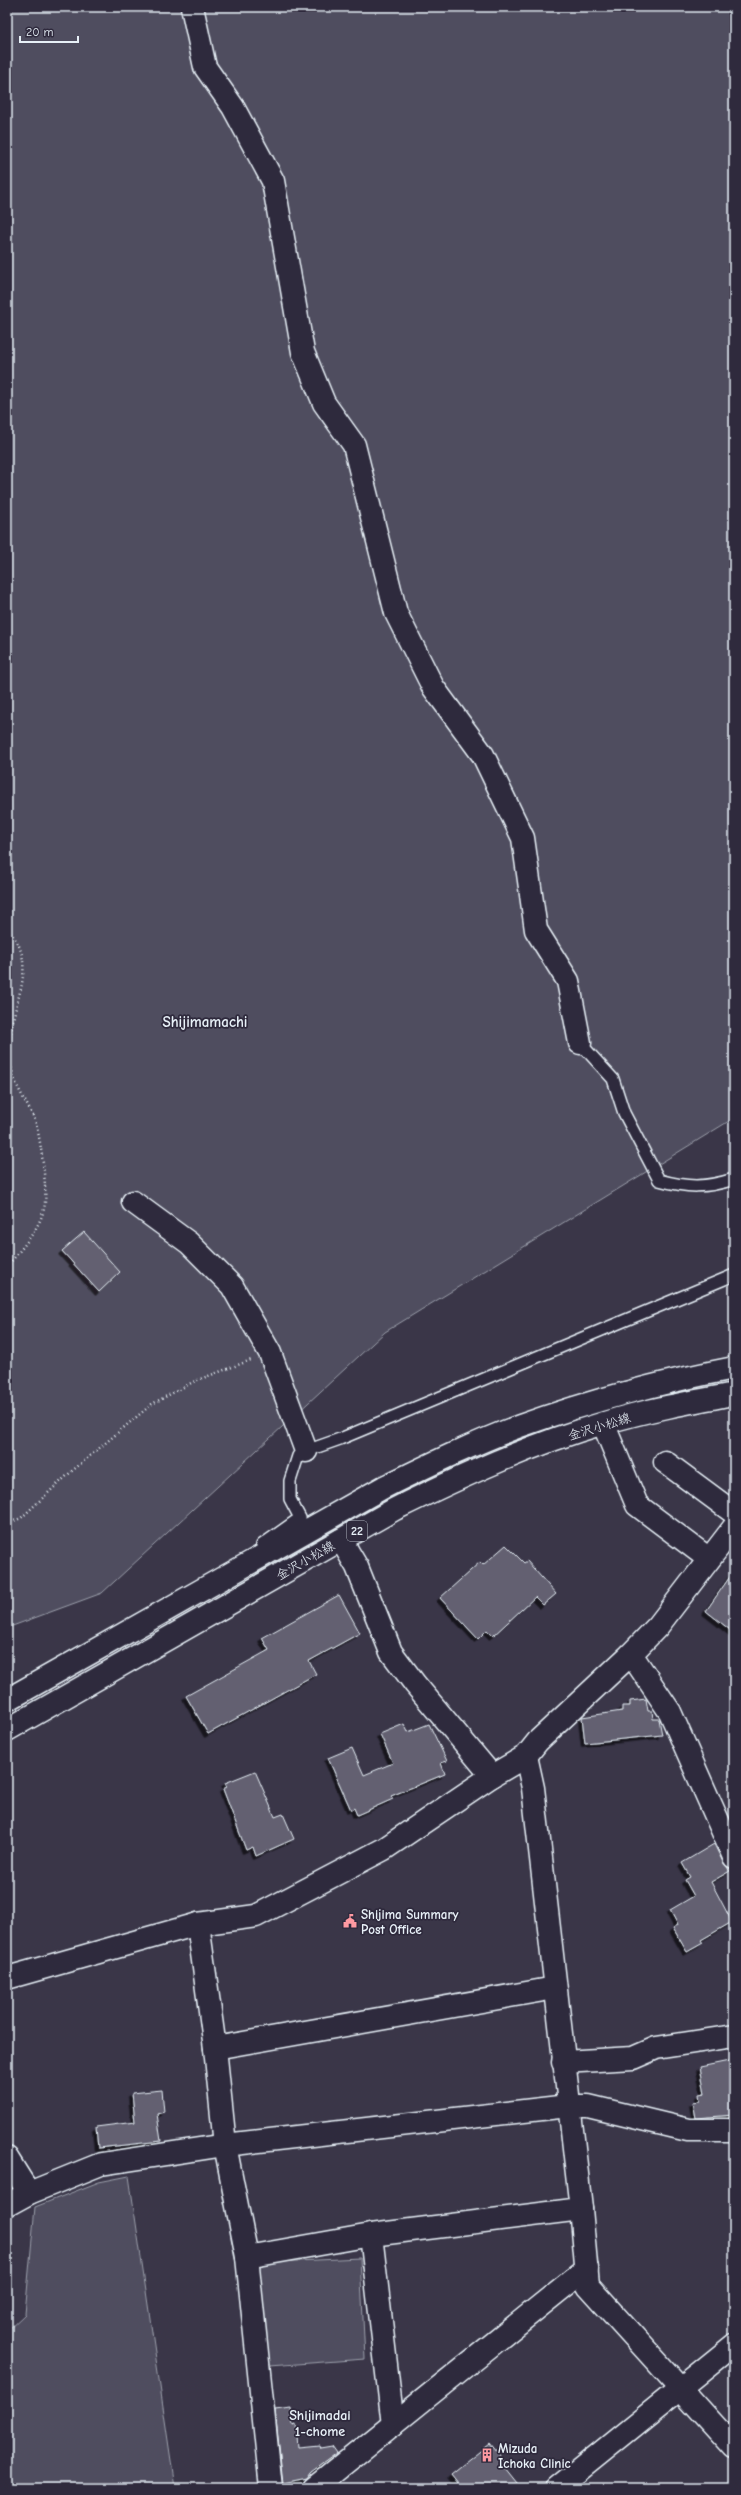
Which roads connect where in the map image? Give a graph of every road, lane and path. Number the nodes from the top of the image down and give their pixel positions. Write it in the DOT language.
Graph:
graph roads {
  1 [pos="192,7"];
  2 [pos="7,930"];
  3 [pos="580,1043"];
  4 [pos="734,1179"];
  5 [pos="133,1202"];
  6 [pos="7,1267"];
  7 [pos="734,1275"];
  8 [pos="270,1353"];
  9 [pos="734,1368"];
  10 [pos="734,1394"];
  11 [pos="603,1423"];
  12 [pos="306,1451"];
  13 [pos="665,1462"];
  14 [pos="734,1513"];
  15 [pos="7,1524"];
  16 [pos="734,1527"];
  17 [pos="341,1540"];
  18 [pos="709,1559"];
  19 [pos="194,1594"];
  20 [pos="631,1654"];
  21 [pos="7,1700"];
  22 [pos="7,1730"];
  23 [pos="526,1756"];
  24 [pos="492,1776"];
  25 [pos="734,1857"];
  26 [pos="198,1924"];
  27 [pos="7,1978"];
  28 [pos="556,1988"];
  29 [pos="734,2036"];
  30 [pos="215,2048"];
  31 [pos="563,2062"];
  32 [pos="568,2106"];
  33 [pos="734,2130"];
  34 [pos="225,2145"];
  35 [pos="7,2158"];
  36 [pos="29,2193"];
  37 [pos="7,2205"];
  38 [pos="581,2209"];
  39 [pos="370,2236"];
  40 [pos="247,2257"];
  41 [pos="586,2268"];
  42 [pos="734,2346"];
  43 [pos="681,2388"];
  44 [pos="393,2425"];
  45 [pos="734,2447"];
  46 [pos="271,2488"];
  47 [pos="314,2488"];
  48 [pos="557,2488"];
  1 -- 3 [label="street"];
  2 -- 6 [label="path"];
  3 -- 4 [label="lane"];
  5 -- 8 [label="street"];
  7 -- 12 [label="lane"];
  8 -- 12 [label="street"];
  8 -- 15 [label="path"];
  9 -- 19 [label="street, 金沢小松線 / 22"];
  10 -- 11 [label="street, 金沢小松線 / 22"];
  11 -- 17 [label="street, 金沢小松線 / 22"];
  11 -- 18 [label="street"];
  12 -- 19 [label="lane"];
  13 -- 14 [label="street"];
  16 -- 18 [label="street"];
  17 -- 22 [label="street, 金沢小松線 / 22"];
  17 -- 24 [label="street"];
  18 -- 20 [label="street"];
  19 -- 21 [label="street, 金沢小松線 / 22"];
  20 -- 23 [label="street"];
  20 -- 25 [label="street"];
  23 -- 24 [label="street"];
  23 -- 28 [label="street"];
  24 -- 26 [label="street"];
  26 -- 27 [label="street"];
  26 -- 30 [label="street"];
  28 -- 30 [label="street"];
  28 -- 31 [label="street"];
  29 -- 31 [label="street"];
  30 -- 34 [label="street"];
  31 -- 32 [label="street"];
  32 -- 33 [label="street"];
  32 -- 34 [label="street"];
  32 -- 38 [label="street"];
  34 -- 36 [label="street"];
  34 -- 40 [label="street"];
  35 -- 36 [label="street"];
  36 -- 37 [label="street"];
  38 -- 39 [label="street"];
  38 -- 41 [label="street"];
  39 -- 40 [label="street"];
  39 -- 44 [label="street"];
  40 -- 46 [label="street"];
  41 -- 43 [label="street"];
  41 -- 44 [label="street"];
  42 -- 43 [label="street"];
  43 -- 45 [label="street"];
  43 -- 48 [label="street"];
  44 -- 47 [label="street"];
}
